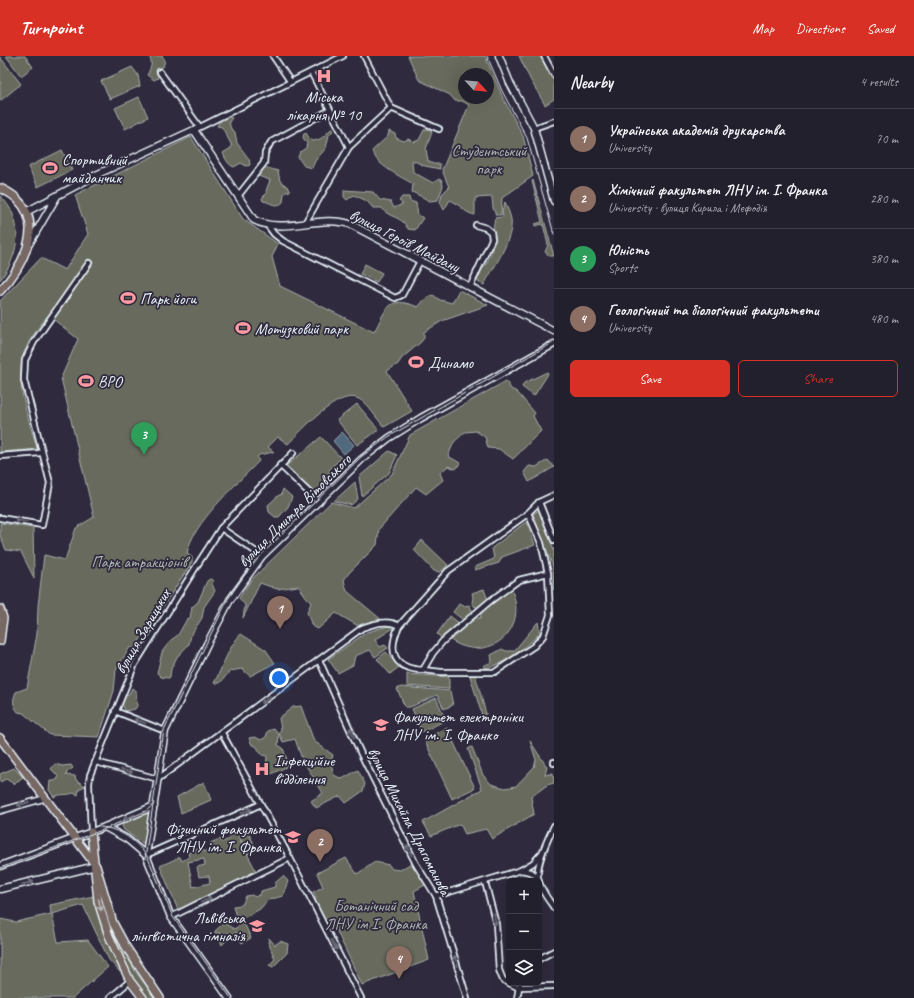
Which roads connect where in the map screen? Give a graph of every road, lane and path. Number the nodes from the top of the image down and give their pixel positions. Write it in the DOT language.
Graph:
graph roads {
  1 [pos="273,56"];
  2 [pos="343,56"];
  3 [pos="364,56"];
  4 [pos="499,56"];
  5 [pos="544,56"];
  6 [pos="160,72"];
  7 [pos="311,72"];
  8 [pos="554,75"];
  9 [pos="290,81"];
  10 [pos="390,108"];
  11 [pos="330,110"];
  12 [pos="554,120"];
  13 [pos="196,128"];
  14 [pos="534,128"];
  15 [pos="439,129"];
  16 [pos="349,147"];
  17 [pos="0,188"];
  18 [pos="57,196"];
  19 [pos="238,196"];
  20 [pos="554,201"];
  21 [pos="26,212"];
  22 [pos="305,223"];
  23 [pos="476,225"];
  24 [pos="268,226"];
  25 [pos="27,247"];
  26 [pos="420,261"];
  27 [pos="89,263"];
  28 [pos="470,287"];
  29 [pos="0,291"];
  30 [pos="554,331"];
  31 [pos="554,344"];
  32 [pos="42,453"];
  33 [pos="293,453"];
  34 [pos="0,456"];
  35 [pos="280,465"];
  36 [pos="554,495"];
  37 [pos="319,502"];
  38 [pos="539,502"];
  39 [pos="528,513"];
  40 [pos="0,518"];
  41 [pos="221,528"];
  42 [pos="554,540"];
  43 [pos="262,556"];
  44 [pos="548,573"];
  45 [pos="0,609"];
  46 [pos="399,626"];
  47 [pos="0,641"];
  48 [pos="319,660"];
  49 [pos="423,670"];
  50 [pos="116,711"];
  51 [pos="165,731"];
  52 [pos="222,733"];
  53 [pos="0,738"];
  54 [pos="96,762"];
  55 [pos="158,779"];
  56 [pos="46,798"];
  57 [pos="261,804"];
  58 [pos="154,806"];
  59 [pos="0,811"];
  60 [pos="554,826"];
  61 [pos="105,827"];
  62 [pos="91,832"];
  63 [pos="75,838"];
  64 [pos="542,853"];
  65 [pos="146,855"];
  66 [pos="290,858"];
  67 [pos="0,866"];
  68 [pos="96,866"];
  69 [pos="521,870"];
  70 [pos="537,877"];
  71 [pos="485,882"];
  72 [pos="0,889"];
  73 [pos="436,896"];
  74 [pos="554,908"];
  75 [pos="171,917"];
  76 [pos="554,951"];
  77 [pos="542,957"];
  78 [pos="130,981"];
  79 [pos="506,982"];
  80 [pos="520,986"];
  81 [pos="542,986"];
  82 [pos="554,986"];
  83 [pos="110,998"];
  84 [pos="144,998"];
  85 [pos="160,998"];
  86 [pos="229,998"];
  87 [pos="361,998"];
  88 [pos="467,998"];
  89 [pos="517,998"];
  1 -- 9 [label="street"];
  2 -- 7 [label="street"];
  3 -- 10 [label="street"];
  4 -- 14 [label="main road"];
  5 -- 8 [label="street"];
  6 -- 13 [label="street"];
  7 -- 9 [label="street"];
  7 -- 11 [label="street"];
  9 -- 13 [label="street"];
  10 -- 15 [label="street"];
  10 -- 16 [label="street"];
  11 -- 16 [label="street"];
  11 -- 19 [label="street"];
  12 -- 14 [label="street"];
  13 -- 18 [label="main road"];
  13 -- 19 [label="main road"];
  14 -- 20 [label="main road"];
  16 -- 22 [label="street"];
  17 -- 21 [label="main road"];
  18 -- 21 [label="main road"];
  18 -- 25 [label="main road"];
  19 -- 24 [label="main road"];
  21 -- 25 [label="main road"];
  22 -- 24 [label="main road, вулиця Героїв Майдану"];
  22 -- 26 [label="main road, вулиця Героїв Майдану"];
  23 -- 28 [label="street"];
  24 -- 26 [label="street"];
  25 -- 29 [label="main road"];
  26 -- 28 [label="main road, вулиця Героїв Майдану"];
  27 -- 32 [label="street"];
  28 -- 30 [label="main road, вулиця Героїв Майдану"];
  31 -- 37 [label="main road, вулиця Дмитра Вітовського"];
  32 -- 34 [label="street"];
  32 -- 40 [label="street, one-way"];
  33 -- 35 [label="street, вулиця Зарицьких"];
  35 -- 37 [label="street"];
  35 -- 41 [label="street, вулиця Зарицьких"];
  36 -- 38 [label="street"];
  37 -- 43 [label="main road, вулиця Дмитра Вітовського"];
  38 -- 39 [label="street"];
  38 -- 42 [label="street"];
  39 -- 44 [label="street"];
  39 -- 46 [label="street"];
  41 -- 43 [label="street"];
  41 -- 50 [label="street, вулиця Зарицьких"];
  43 -- 51 [label="main road, вулиця Дмитра Вітовського"];
  44 -- 49 [label="street"];
  44 -- 49 [label="street"];
  45 -- 47 [label="main road"];
  46 -- 48 [label="street"];
  46 -- 49 [label="street"];
  48 -- 52 [label="street, one-way"];
  73 -- 48 [label="street, вулиця Михайла Драгоманова, one-way"];
  51 -- 50 [label="street, one-way"];
  50 -- 54 [label="street, вулиця Зарицьких"];
  51 -- 55 [label="main road, вулиця Дмитра Вітовського"];
  52 -- 55 [label="street"];
  52 -- 57 [label="street"];
  53 -- 56 [label="main road"];
  54 -- 55 [label="street, one-way"];
  54 -- 62 [label="street, вулиця Зарицьких"];
  55 -- 58 [label="main road, вулиця Дмитра Вітовського"];
  56 -- 59 [label="street, one-way"];
  56 -- 63 [label="main road"];
  65 -- 57 [label="street, one-way"];
  57 -- 66 [label="street"];
  58 -- 61 [label="main road, one-way"];
  58 -- 65 [label="main road, вулиця Дмитра Вітовського"];
  60 -- 64 [label="street"];
  61 -- 62 [label="main road"];
  61 -- 65 [label="main road"];
  62 -- 63 [label="main road"];
  62 -- 68 [label="main road"];
  63 -- 67 [label="main road"];
  63 -- 68 [label="main road"];
  64 -- 69 [label="street"];
  64 -- 70 [label="street"];
  65 -- 75 [label="main road"];
  75 -- 66 [label="street, one-way"];
  66 -- 87 [label="street, one-way"];
  72 -- 68 [label="main road, one-way"];
  68 -- 78 [label="main road, one-way"];
  68 -- 85 [label="main road"];
  69 -- 70 [label="street"];
  69 -- 71 [label="street"];
  70 -- 74 [label="street"];
  71 -- 73 [label="street"];
  71 -- 79 [label="street, one-way"];
  88 -- 73 [label="street, вулиця Михайла Драгоманова, one-way"];
  75 -- 86 [label="main road"];
  76 -- 77 [label="street"];
  78 -- 83 [label="street"];
  78 -- 84 [label="main road"];
  80 -- 89 [label="street"];
  81 -- 82 [label="street"];
}
